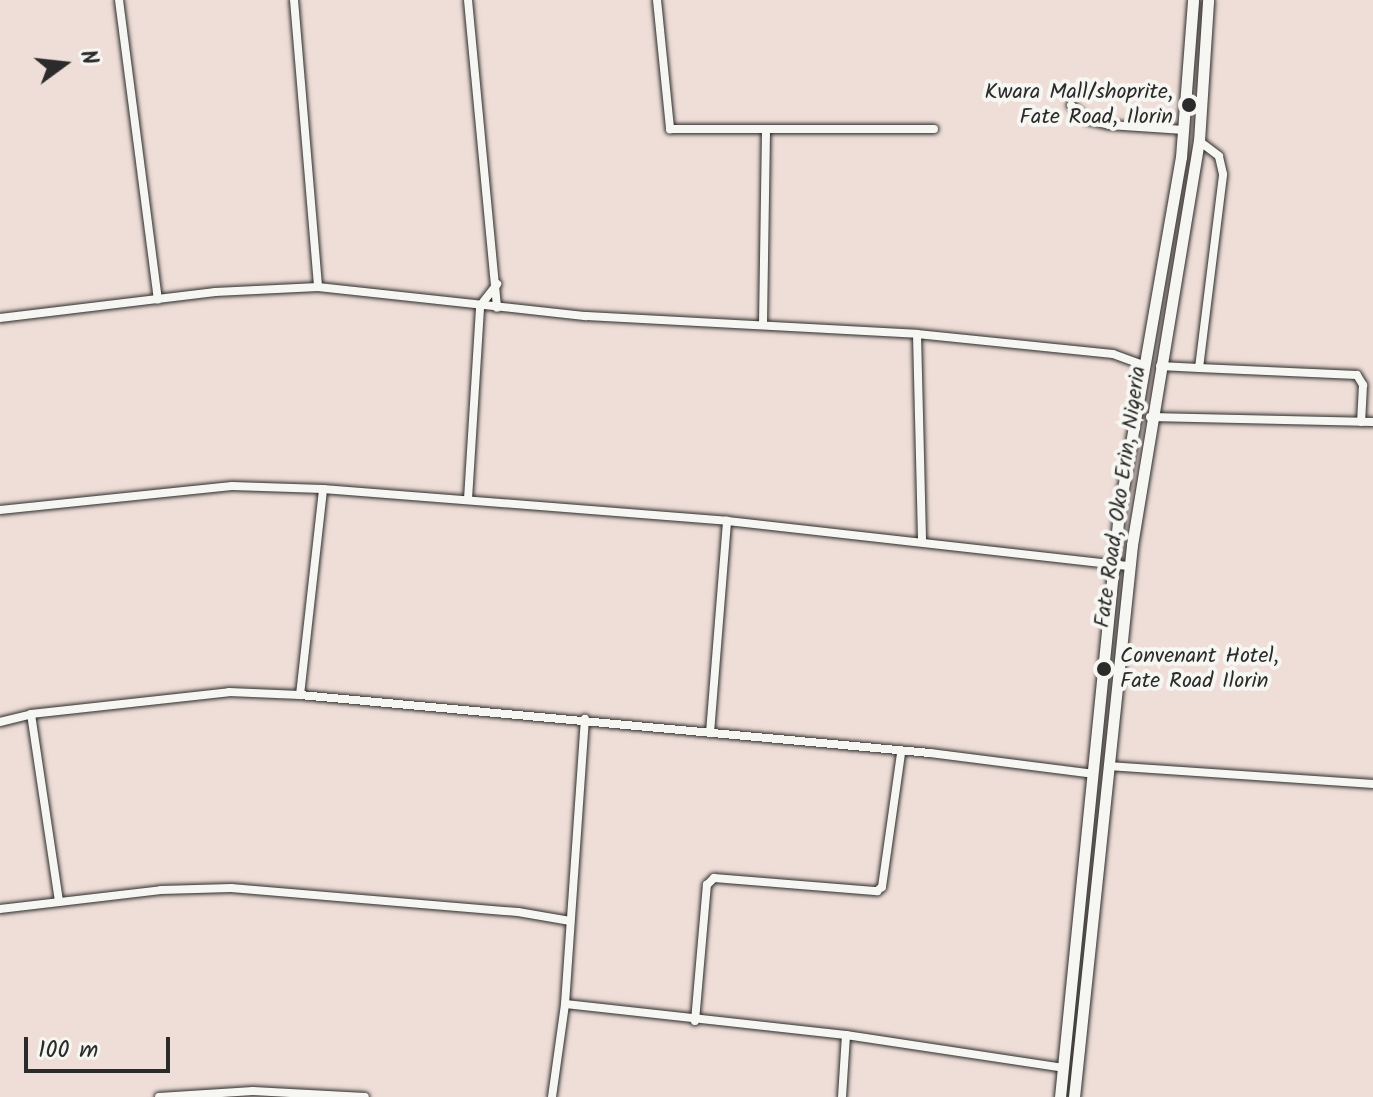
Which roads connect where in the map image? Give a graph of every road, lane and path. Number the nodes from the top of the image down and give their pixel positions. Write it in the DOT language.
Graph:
graph roads {
  1 [pos="119,0"];
  2 [pos="294,0"];
  3 [pos="468,0"];
  4 [pos="657,0"];
  5 [pos="1193,0"];
  6 [pos="1208,0"];
  7 [pos="1071,105"];
  8 [pos="766,129"];
  9 [pos="934,129"];
  10 [pos="1184,130"];
  11 [pos="1199,141"];
  12 [pos="497,284"];
  13 [pos="318,287"];
  14 [pos="158,299"];
  15 [pos="480,306"];
  16 [pos="497,308"];
  17 [pos="0,318"];
  18 [pos="763,323"];
  19 [pos="917,334"];
  20 [pos="1143,365"];
  21 [pos="1159,366"];
  22 [pos="1199,368"];
  23 [pos="1150,417"];
  24 [pos="1361,422"];
  25 [pos="1373,422"];
  26 [pos="323,489"];
  27 [pos="468,499"];
  28 [pos="0,510"];
  29 [pos="727,521"];
  30 [pos="922,540"];
  31 [pos="1113,565"];
  32 [pos="1130,566"];
  33 [pos="300,695"];
  34 [pos="31,714"];
  35 [pos="585,719"];
  36 [pos="0,722"];
  37 [pos="710,733"];
  38 [pos="901,753"];
  39 [pos="1108,766"];
  40 [pos="1093,774"];
  41 [pos="1373,784"];
  42 [pos="59,901"];
  43 [pos="0,909"];
  44 [pos="570,921"];
  45 [pos="565,1004"];
  46 [pos="695,1021"];
  47 [pos="846,1035"];
  48 [pos="1064,1068"];
  49 [pos="159,1097"];
  50 [pos="365,1097"];
  51 [pos="552,1097"];
  52 [pos="842,1097"];
  53 [pos="1060,1097"];
  54 [pos="1074,1097"];
  1 -- 14 [label="street"];
  2 -- 13 [label="street"];
  3 -- 12 [label="street"];
  4 -- 8 [label="street"];
  5 -- 10 [label="street, Fate Road, Oko Erin, Nigeria"];
  6 -- 11 [label="street, Fate Road, Oko Erin, Nigeria"];
  7 -- 10 [label="street"];
  8 -- 9 [label="street"];
  8 -- 18 [label="street"];
  10 -- 20 [label="street, Fate Road, Oko Erin, Nigeria"];
  11 -- 21 [label="street, Fate Road, Oko Erin, Nigeria"];
  11 -- 22 [label="street"];
  12 -- 15 [label="street"];
  12 -- 16 [label="street"];
  13 -- 14 [label="street"];
  13 -- 15 [label="street"];
  14 -- 17 [label="street"];
  15 -- 16 [label="street"];
  15 -- 27 [label="street"];
  16 -- 18 [label="street"];
  18 -- 19 [label="street"];
  19 -- 20 [label="street"];
  19 -- 30 [label="street"];
  20 -- 31 [label="street, Fate Road, Oko Erin, Nigeria"];
  21 -- 22 [label="street"];
  21 -- 23 [label="street, Fate Road, Oko Erin, Nigeria"];
  22 -- 24 [label="street"];
  23 -- 24 [label="street"];
  23 -- 32 [label="street, Fate Road, Oko Erin, Nigeria"];
  24 -- 25 [label="street"];
  26 -- 27 [label="street"];
  26 -- 28 [label="street"];
  26 -- 33 [label="street"];
  27 -- 29 [label="street"];
  29 -- 30 [label="street"];
  29 -- 37 [label="street"];
  30 -- 31 [label="street"];
  31 -- 32 [label="street"];
  31 -- 40 [label="street, Fate Road, Oko Erin, Nigeria"];
  32 -- 39 [label="street, Fate Road, Oko Erin, Nigeria"];
  33 -- 34 [label="street"];
  33 -- 35 [label="street"];
  34 -- 36 [label="street"];
  34 -- 42 [label="street"];
  35 -- 37 [label="street"];
  35 -- 44 [label="street"];
  37 -- 38 [label="street"];
  38 -- 40 [label="street"];
  38 -- 46 [label="street"];
  39 -- 41 [label="street"];
  39 -- 54 [label="street, Fate Road, Oko Erin, Nigeria"];
  40 -- 48 [label="street, Fate Road, Oko Erin, Nigeria"];
  42 -- 43 [label="street"];
  42 -- 44 [label="street"];
  44 -- 45 [label="street"];
  45 -- 46 [label="street"];
  45 -- 51 [label="street"];
  46 -- 47 [label="street"];
  47 -- 48 [label="street"];
  47 -- 52 [label="street"];
  48 -- 53 [label="street, Fate Road, Oko Erin, Nigeria"];
  49 -- 50 [label="street"];
}
